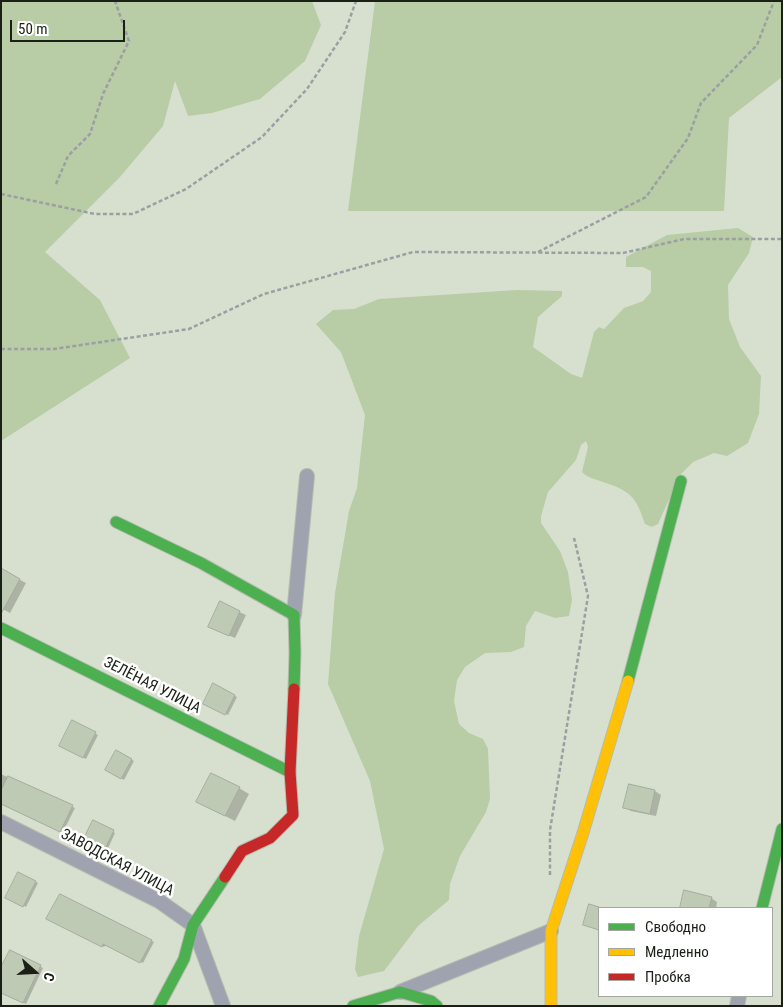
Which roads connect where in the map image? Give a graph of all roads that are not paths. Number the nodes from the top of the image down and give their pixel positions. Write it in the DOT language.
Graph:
graph roads {
  1 [pos="307,476"];
  2 [pos="681,481"];
  3 [pos="116,522"];
  4 [pos="294,615"];
  5 [pos="1,628"];
  6 [pos="290,772"];
  7 [pos="1,822"];
  8 [pos="782,829"];
  9 [pos="762,907"];
  10 [pos="193,925"];
  11 [pos="551,931"];
  12 [pos="400,992"];
  13 [pos="159,1006"];
  14 [pos="222,1006"];
  15 [pos="352,1006"];
  16 [pos="437,1006"];
  17 [pos="551,1006"];
  1 -- 4 [label="street"];
  2 -- 11 [label="street"];
  3 -- 4 [label="street"];
  4 -- 6 [label="street"];
  5 -- 6 [label="street, ЗЕЛЁНАЯ УЛИЦА"];
  6 -- 10 [label="street"];
  7 -- 10 [label="street, ЗАВОДСКАЯ УЛИЦА"];
  8 -- 9 [label="street"];
  10 -- 13 [label="street"];
  10 -- 14 [label="street"];
  11 -- 12 [label="street"];
  11 -- 17 [label="street"];
  12 -- 15 [label="street"];
  12 -- 16 [label="street"];
}
